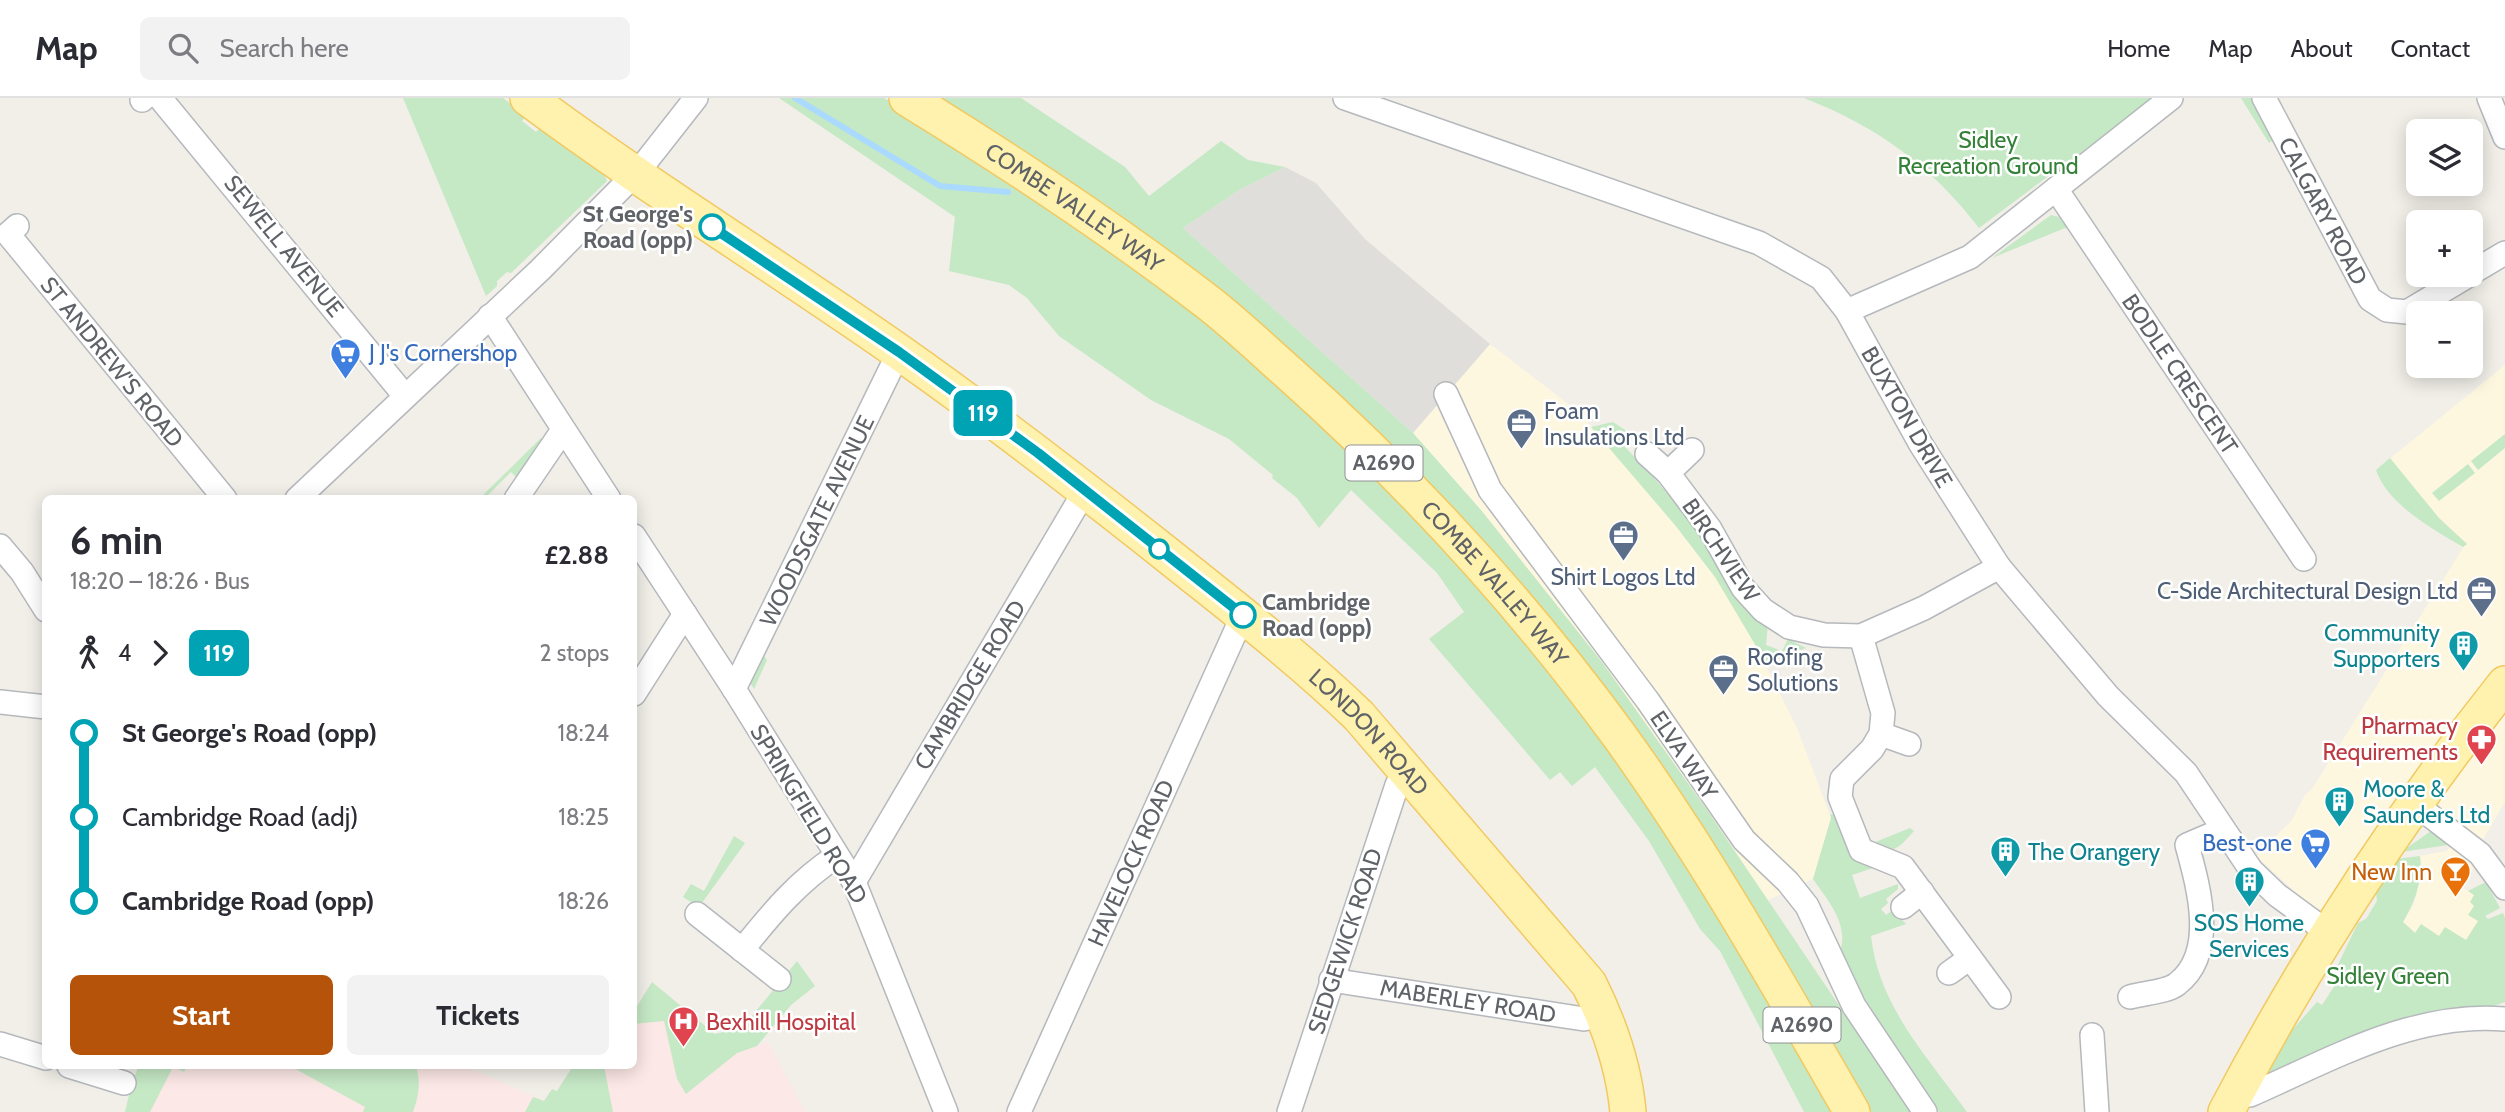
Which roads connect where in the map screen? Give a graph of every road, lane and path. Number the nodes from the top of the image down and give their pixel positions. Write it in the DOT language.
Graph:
graph roads {
  1 [pos="528,98"];
  2 [pos="696,98"];
  3 [pos="906,98"];
  4 [pos="1345,98"];
  5 [pos="2171,98"];
  6 [pos="2264,98"];
  7 [pos="2489,98"];
  8 [pos="149,99"];
  9 [pos="2505,137"];
  10 [pos="634,174"];
  11 [pos="2056,189"];
  12 [pos="18,226"];
  13 [pos="2505,253"];
  14 [pos="2483,266"];
  15 [pos="2448,287"];
  16 [pos="1847,311"];
  17 [pos="491,316"];
  18 [pos="899,352"];
  19 [pos="1446,394"];
  20 [pos="405,396"];
  21 [pos="563,430"];
  22 [pos="1692,450"];
  23 [pos="1647,454"];
  24 [pos="1668,473"];
  25 [pos="1086,489"];
  26 [pos="222,495"];
  27 [pos="301,495"];
  28 [pos="519,495"];
  29 [pos="606,495"];
  30 [pos="637,541"];
  31 [pos="0,546"];
  32 [pos="2304,559"];
  33 [pos="1999,567"];
  34 [pos="42,604"];
  35 [pos="685,614"];
  36 [pos="1243,615"];
  37 [pos="1861,636"];
  38 [pos="2505,684"];
  39 [pos="637,689"];
  40 [pos="734,689"];
  41 [pos="0,702"];
  42 [pos="42,707"];
  43 [pos="1881,734"];
  44 [pos="1909,744"];
  45 [pos="1407,772"];
  46 [pos="2415,804"];
  47 [pos="2222,830"];
  48 [pos="837,856"];
  49 [pos="854,882"];
  50 [pos="2505,888"];
  51 [pos="1922,892"];
  52 [pos="1903,907"];
  53 [pos="697,914"];
  54 [pos="2330,934"];
  55 [pos="742,950"];
  56 [pos="1970,958"];
  57 [pos="1950,973"];
  58 [pos="779,979"];
  59 [pos="1331,980"];
  60 [pos="1999,997"];
  61 [pos="2130,997"];
  62 [pos="1604,1014"];
  63 [pos="2505,1019"];
  64 [pos="2092,1035"];
  65 [pos="0,1044"];
  66 [pos="42,1057"];
  67 [pos="79,1069"];
  68 [pos="124,1083"];
  69 [pos="2232,1101"];
  70 [pos="946,1112"];
  71 [pos="1019,1112"];
  72 [pos="1289,1112"];
  73 [pos="1628,1112"];
  74 [pos="1852,1112"];
  75 [pos="1925,1112"];
  76 [pos="2097,1112"];
  1 -- 10 [label="main road, LONDON ROAD"];
  2 -- 10 [label="street"];
  3 -- 74 [label="main road, COMBE VALLEY WAY / A2690"];
  4 -- 16 [label="street, BUXTON DRIVE"];
  5 -- 11 [label="street"];
  6 -- 15 [label="street, CALGARY ROAD"];
  7 -- 9 [label="street"];
  8 -- 20 [label="street, SEWELL AVENUE"];
  10 -- 17 [label="street"];
  10 -- 18 [label="main road, LONDON ROAD"];
  11 -- 16 [label="street"];
  11 -- 32 [label="street, BODLE CRESCENT"];
  12 -- 26 [label="street, ST ANDREW'S ROAD"];
  13 -- 14 [label="street, CALGARY ROAD"];
  16 -- 33 [label="street, BUXTON DRIVE"];
  17 -- 20 [label="street"];
  17 -- 21 [label="street"];
  18 -- 25 [label="main road, LONDON ROAD"];
  18 -- 40 [label="street, WOODSGATE AVENUE"];
  19 -- 75 [label="street, ELVA WAY"];
  20 -- 27 [label="street"];
  21 -- 28 [label="street"];
  21 -- 29 [label="street"];
  22 -- 24 [label="street, BIRCHVIEW"];
  23 -- 24 [label="street, BIRCHVIEW"];
  24 -- 37 [label="street, BIRCHVIEW"];
  25 -- 36 [label="main road, LONDON ROAD"];
  25 -- 49 [label="street, CAMBRIDGE ROAD"];
  30 -- 35 [label="street, SPRINGFIELD ROAD"];
  31 -- 34 [label="street"];
  33 -- 37 [label="street, BIRCHVIEW"];
  33 -- 47 [label="street, BUXTON DRIVE"];
  35 -- 39 [label="street"];
  35 -- 40 [label="street, SPRINGFIELD ROAD"];
  36 -- 45 [label="main road, LONDON ROAD"];
  36 -- 71 [label="street, HAVELOCK ROAD"];
  37 -- 43 [label="street"];
  38 -- 46 [label="main road"];
  40 -- 48 [label="street, SPRINGFIELD ROAD"];
  41 -- 42 [label="street"];
  43 -- 44 [label="street"];
  43 -- 51 [label="street"];
  45 -- 59 [label="street, SEDGEWICK ROAD"];
  45 -- 62 [label="main road, LONDON ROAD"];
  46 -- 50 [label="street"];
  46 -- 54 [label="main road"];
  47 -- 54 [label="street, BUXTON DRIVE"];
  47 -- 61 [label="street"];
  48 -- 49 [label="street, SPRINGFIELD ROAD"];
  48 -- 55 [label="street"];
  49 -- 70 [label="street, SPRINGFIELD ROAD"];
  51 -- 52 [label="street"];
  51 -- 56 [label="street"];
  53 -- 55 [label="street"];
  54 -- 69 [label="main road"];
  55 -- 58 [label="street"];
  56 -- 57 [label="street"];
  56 -- 60 [label="street"];
  59 -- 62 [label="street, MABERLEY ROAD"];
  59 -- 72 [label="street, SEDGEWICK ROAD"];
  62 -- 73 [label="main road, LONDON ROAD"];
  63 -- 69 [label="street"];
  64 -- 76 [label="street"];
  65 -- 66 [label="street"];
  67 -- 68 [label="street"];
}
